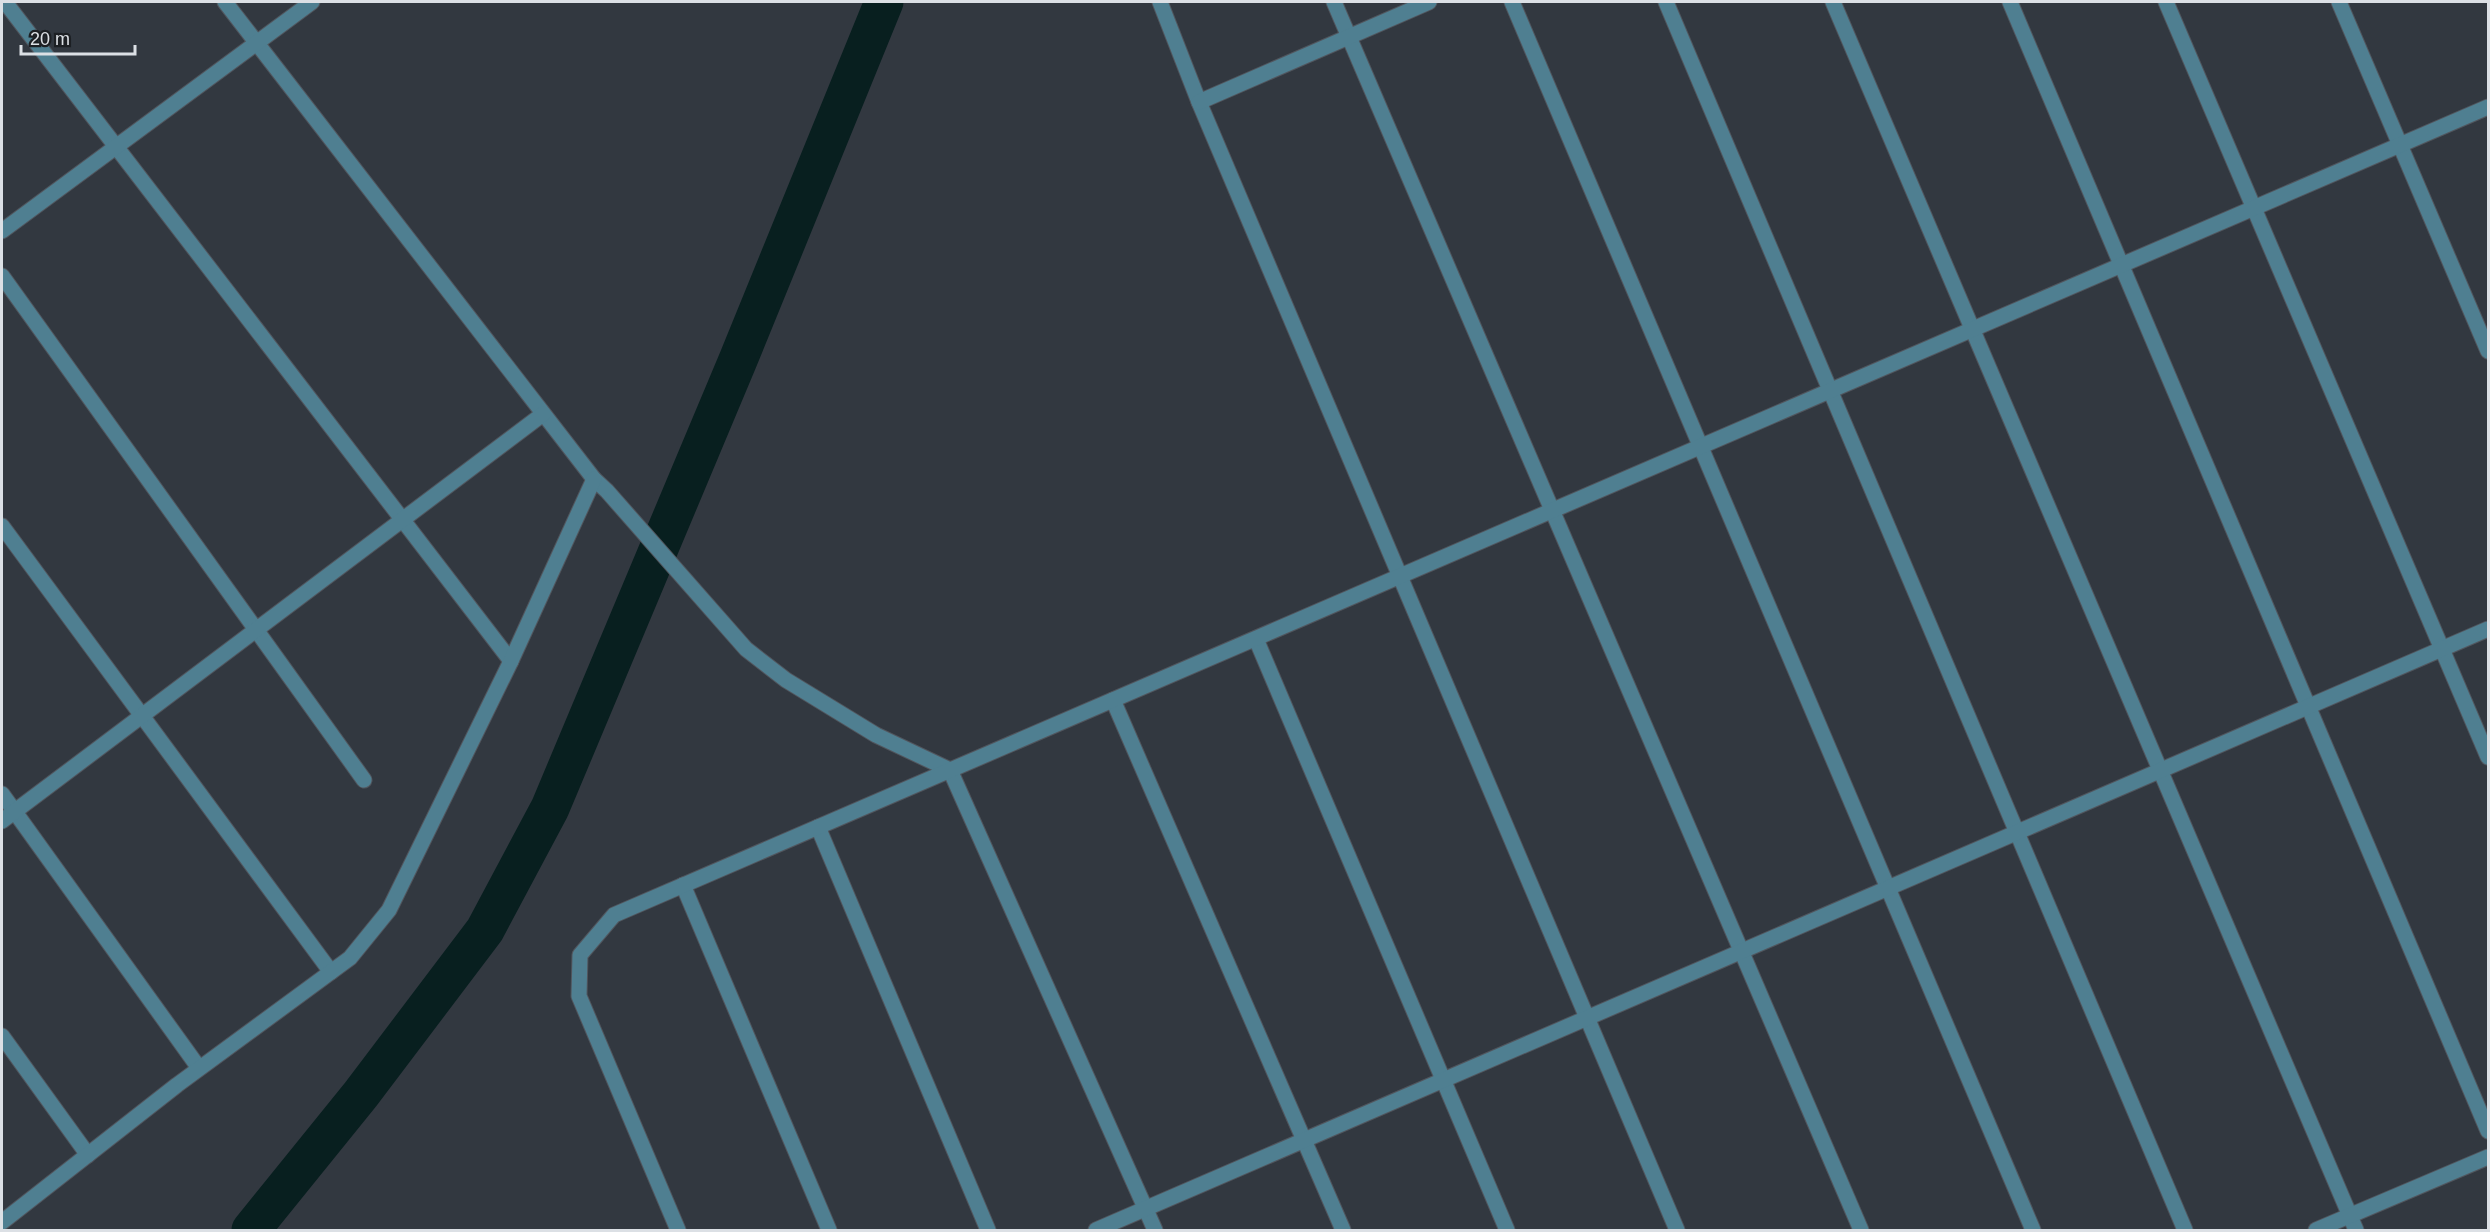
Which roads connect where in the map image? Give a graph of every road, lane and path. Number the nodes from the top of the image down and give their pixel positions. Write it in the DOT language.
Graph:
graph roads {
  1 [pos="5,2"];
  2 [pos="225,2"];
  3 [pos="312,2"];
  4 [pos="1160,2"];
  5 [pos="1334,2"];
  6 [pos="1429,2"];
  7 [pos="1512,2"];
  8 [pos="1666,2"];
  9 [pos="1833,2"];
  10 [pos="2010,2"];
  11 [pos="2166,2"];
  12 [pos="2339,2"];
  13 [pos="1349,36"];
  14 [pos="256,43"];
  15 [pos="1199,102"];
  16 [pos="2488,107"];
  17 [pos="2401,146"];
  18 [pos="116,147"];
  19 [pos="2254,208"];
  20 [pos="2,231"];
  21 [pos="2121,266"];
  22 [pos="2,276"];
  23 [pos="1972,330"];
  24 [pos="2488,351"];
  25 [pos="1831,391"];
  26 [pos="543,414"];
  27 [pos="1700,447"];
  28 [pos="594,479"];
  29 [pos="1552,511"];
  30 [pos="402,520"];
  31 [pos="2,526"];
  32 [pos="1400,576"];
  33 [pos="2488,628"];
  34 [pos="256,630"];
  35 [pos="1256,639"];
  36 [pos="2442,649"];
  37 [pos="511,662"];
  38 [pos="1113,700"];
  39 [pos="2308,706"];
  40 [pos="142,716"];
  41 [pos="2488,757"];
  42 [pos="950,771"];
  43 [pos="2160,771"];
  44 [pos="364,780"];
  45 [pos="2,794"];
  46 [pos="14,811"];
  47 [pos="2,821"];
  48 [pos="818,827"];
  49 [pos="2017,832"];
  50 [pos="683,885"];
  51 [pos="1888,888"];
  52 [pos="1741,951"];
  53 [pos="331,972"];
  54 [pos="1587,1018"];
  55 [pos="2,1036"];
  56 [pos="199,1068"];
  57 [pos="1444,1081"];
  58 [pos="2488,1131"];
  59 [pos="1304,1141"];
  60 [pos="88,1155"];
  61 [pos="2488,1157"];
  62 [pos="1145,1209"];
  63 [pos="2,1222"];
  64 [pos="2353,1223"];
  65 [pos="678,1230"];
  66 [pos="829,1230"];
  67 [pos="988,1230"];
  68 [pos="1096,1230"];
  69 [pos="1155,1230"];
  70 [pos="1342,1230"];
  71 [pos="1507,1230"];
  72 [pos="1677,1230"];
  73 [pos="1861,1230"];
  74 [pos="2032,1230"];
  75 [pos="2185,1230"];
  76 [pos="2316,1230"];
  1 -- 18 [label="street"];
  2 -- 14 [label="street"];
  3 -- 14 [label="street"];
  4 -- 15 [label="street"];
  5 -- 13 [label="street"];
  6 -- 13 [label="street"];
  7 -- 27 [label="street"];
  8 -- 25 [label="street"];
  9 -- 23 [label="street"];
  10 -- 21 [label="street"];
  11 -- 19 [label="street"];
  12 -- 17 [label="street"];
  13 -- 15 [label="street"];
  13 -- 29 [label="street"];
  14 -- 18 [label="street"];
  14 -- 26 [label="street"];
  15 -- 32 [label="street"];
  16 -- 17 [label="street"];
  17 -- 19 [label="street"];
  17 -- 24 [label="street"];
  18 -- 20 [label="street"];
  18 -- 30 [label="street"];
  19 -- 21 [label="street"];
  19 -- 36 [label="street"];
  21 -- 23 [label="street"];
  21 -- 39 [label="street"];
  22 -- 34 [label="street"];
  23 -- 25 [label="street"];
  23 -- 43 [label="street"];
  25 -- 27 [label="street"];
  25 -- 49 [label="street"];
  26 -- 28 [label="street"];
  26 -- 30 [label="street"];
  27 -- 29 [label="street"];
  27 -- 51 [label="street"];
  28 -- 37 [label="street"];
  28 -- 42 [label="street"];
  29 -- 32 [label="street"];
  29 -- 52 [label="street"];
  30 -- 34 [label="street"];
  30 -- 37 [label="street"];
  31 -- 40 [label="street"];
  32 -- 35 [label="street"];
  32 -- 54 [label="street"];
  33 -- 36 [label="street"];
  34 -- 40 [label="street"];
  34 -- 44 [label="street"];
  35 -- 38 [label="street"];
  35 -- 57 [label="street"];
  36 -- 39 [label="street"];
  36 -- 41 [label="street"];
  37 -- 53 [label="street"];
  38 -- 42 [label="street"];
  38 -- 59 [label="street"];
  39 -- 43 [label="street"];
  39 -- 58 [label="street"];
  40 -- 46 [label="street"];
  40 -- 53 [label="street"];
  42 -- 48 [label="street"];
  42 -- 62 [label="street"];
  43 -- 49 [label="street"];
  43 -- 64 [label="street"];
  45 -- 46 [label="street"];
  46 -- 47 [label="street"];
  46 -- 56 [label="street"];
  48 -- 50 [label="street"];
  48 -- 67 [label="street"];
  49 -- 51 [label="street"];
  49 -- 75 [label="street"];
  50 -- 65 [label="street"];
  50 -- 66 [label="street"];
  51 -- 52 [label="street"];
  51 -- 74 [label="street"];
  52 -- 54 [label="street"];
  52 -- 73 [label="street"];
  53 -- 56 [label="street"];
  54 -- 57 [label="street"];
  54 -- 72 [label="street"];
  55 -- 60 [label="street"];
  56 -- 60 [label="street"];
  57 -- 59 [label="street"];
  57 -- 71 [label="street"];
  59 -- 62 [label="street"];
  59 -- 70 [label="street"];
  60 -- 63 [label="street"];
  61 -- 64 [label="street"];
  62 -- 68 [label="street"];
  62 -- 69 [label="street"];
  64 -- 76 [label="street"];
}
